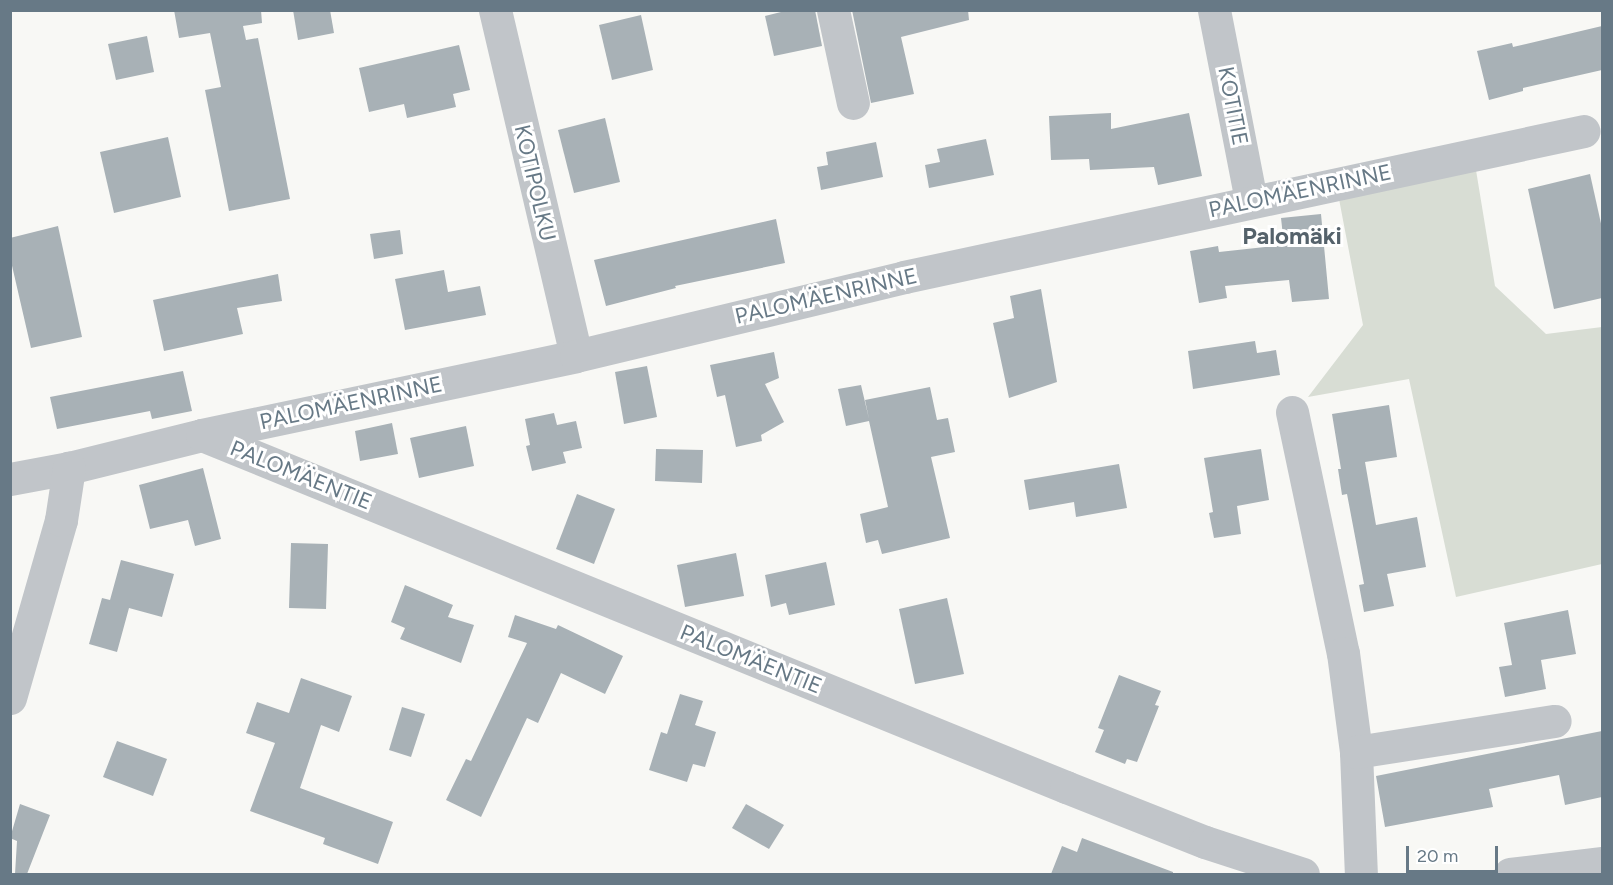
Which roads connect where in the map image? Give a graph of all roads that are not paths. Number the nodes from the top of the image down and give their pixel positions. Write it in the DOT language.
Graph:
graph roads {
  1 [pos="495,10"];
  2 [pos="833,10"];
  3 [pos="1214,10"];
  4 [pos="853,103"];
  5 [pos="1584,131"];
  6 [pos="1251,201"];
  7 [pos="576,356"];
  8 [pos="1292,412"];
  9 [pos="202,435"];
  10 [pos="69,468"];
  11 [pos="10,478"];
  12 [pos="10,698"];
  13 [pos="1555,721"];
  14 [pos="1356,752"];
  15 [pos="1602,863"];
  16 [pos="1303,874"];
  17 [pos="1362,874"];
  18 [pos="1510,874"];
  1 -- 7 [label="street, KOTIPOLKU"];
  2 -- 4 [label="street"];
  3 -- 6 [label="street, KOTITIE"];
  5 -- 6 [label="street, PALOMÄENRINNE"];
  6 -- 7 [label="street, PALOMÄENRINNE"];
  7 -- 9 [label="street, PALOMÄENRINNE"];
  8 -- 14 [label="street"];
  9 -- 10 [label="street, PALOMÄENRINNE"];
  9 -- 16 [label="street, PALOMÄENTIE"];
  10 -- 11 [label="street, PALOMÄENRINNE"];
  10 -- 12 [label="street"];
  13 -- 14 [label="street"];
  14 -- 17 [label="street"];
  15 -- 18 [label="street"];
}
